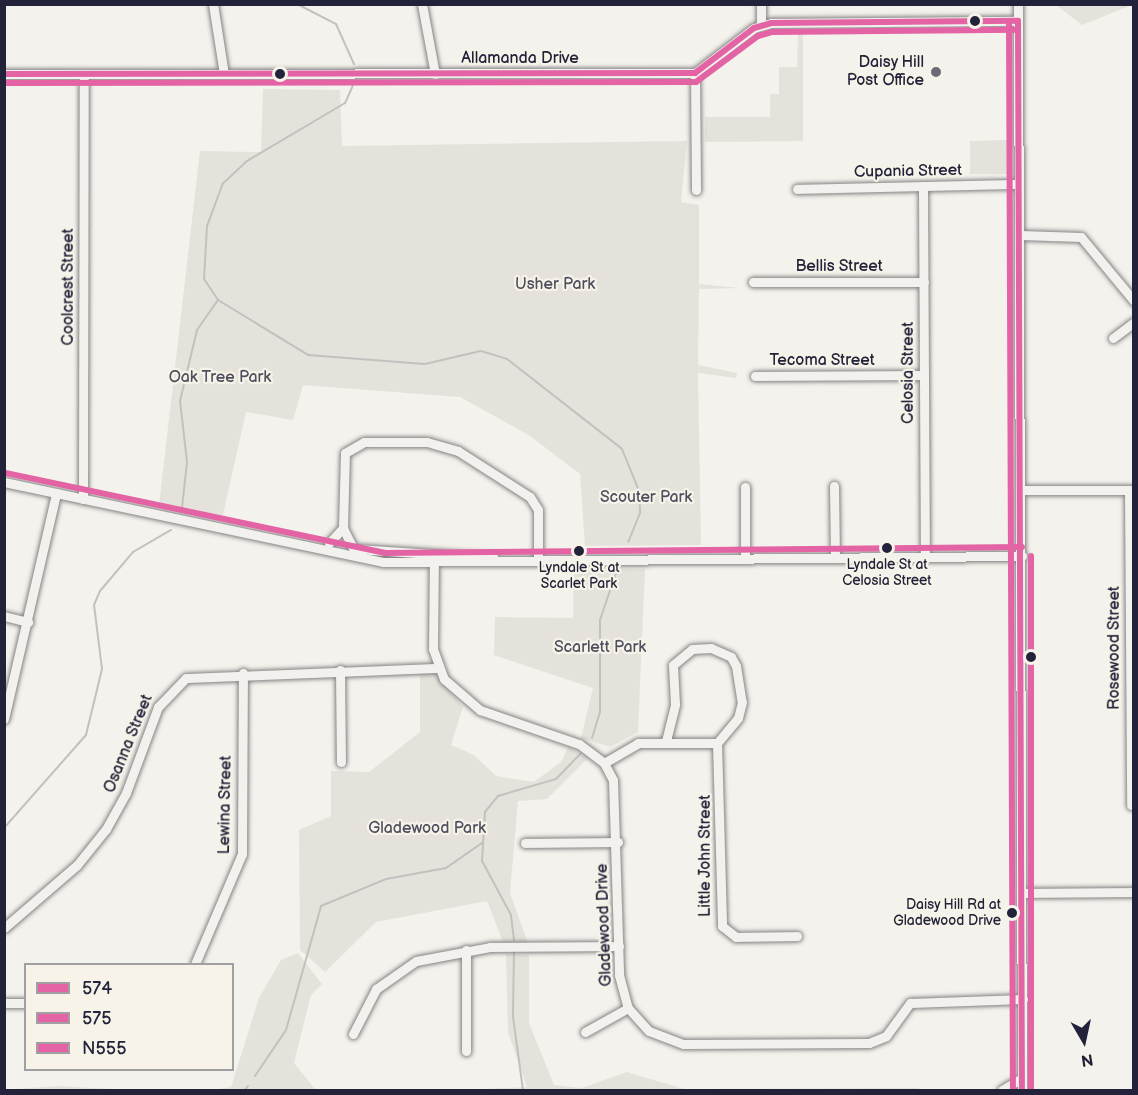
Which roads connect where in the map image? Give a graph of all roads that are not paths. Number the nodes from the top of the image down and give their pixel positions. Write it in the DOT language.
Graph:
graph roads {
  1 [pos="213,4"];
  2 [pos="422,4"];
  3 [pos="761,4"];
  4 [pos="1018,4"];
  5 [pos="1018,21"];
  6 [pos="761,25"];
  7 [pos="695,73"];
  8 [pos="4,74"];
  9 [pos="84,74"];
  10 [pos="224,74"];
  11 [pos="435,74"];
  12 [pos="1019,184"];
  13 [pos="797,189"];
  14 [pos="923,189"];
  15 [pos="696,190"];
  16 [pos="1020,235"];
  17 [pos="753,282"];
  18 [pos="924,282"];
  19 [pos="1134,301"];
  20 [pos="1134,322"];
  21 [pos="1113,338"];
  22 [pos="924,375"];
  23 [pos="755,376"];
  24 [pos="4,482"];
  25 [pos="834,486"];
  26 [pos="745,487"];
  27 [pos="1021,490"];
  28 [pos="1131,490"];
  29 [pos="56,493"];
  30 [pos="83,499"];
  31 [pos="343,528"];
  32 [pos="231,530"];
  33 [pos="329,543"];
  34 [pos="353,548"];
  35 [pos="1022,556"];
  36 [pos="745,557"];
  37 [pos="835,557"];
  38 [pos="925,557"];
  39 [pos="434,558"];
  40 [pos="538,558"];
  41 [pos="4,616"];
  42 [pos="28,622"];
  43 [pos="437,668"];
  44 [pos="340,670"];
  45 [pos="243,673"];
  46 [pos="4,719"];
  47 [pos="666,741"];
  48 [pos="717,743"];
  49 [pos="341,762"];
  50 [pos="604,763"];
  51 [pos="1131,805"];
  52 [pos="618,842"];
  53 [pos="525,843"];
  54 [pos="1134,892"];
  55 [pos="1023,893"];
  56 [pos="4,928"];
  57 [pos="797,936"];
  58 [pos="619,946"];
  59 [pos="466,950"];
  60 [pos="195,963"];
  61 [pos="1023,999"];
  62 [pos="4,1004"];
  63 [pos="24,1004"];
  64 [pos="627,1008"];
  65 [pos="585,1032"];
  66 [pos="353,1034"];
  67 [pos="466,1051"];
  68 [pos="1022,1078"];
  69 [pos="1002,1090"];
  70 [pos="1022,1090"];
  1 -- 10 [label="street"];
  2 -- 11 [label="street"];
  3 -- 6 [label="street"];
  4 -- 5 [label="street"];
  5 -- 6 [label="street"];
  5 -- 12 [label="street"];
  6 -- 7 [label="street"];
  7 -- 11 [label="street, Allamanda Drive"];
  7 -- 15 [label="street"];
  8 -- 9 [label="street, Allamanda Drive"];
  9 -- 10 [label="street, Allamanda Drive"];
  9 -- 30 [label="street, Coolcrest Street"];
  10 -- 11 [label="street, Allamanda Drive"];
  12 -- 14 [label="street, Cupania Street"];
  12 -- 16 [label="street"];
  13 -- 14 [label="street, Cupania Street"];
  14 -- 18 [label="street, Celosia Street"];
  16 -- 19 [label="street"];
  16 -- 27 [label="street"];
  17 -- 18 [label="street, Bellis Street"];
  18 -- 22 [label="street, Celosia Street"];
  20 -- 21 [label="street"];
  22 -- 23 [label="street, Tecoma Street"];
  22 -- 38 [label="street, Celosia Street"];
  24 -- 29 [label="street"];
  25 -- 37 [label="street"];
  26 -- 36 [label="street"];
  27 -- 28 [label="street"];
  27 -- 35 [label="street"];
  28 -- 51 [label="street, Rosewood Street"];
  29 -- 30 [label="street"];
  29 -- 42 [label="street"];
  30 -- 32 [label="street"];
  31 -- 33 [label="street"];
  31 -- 34 [label="street"];
  31 -- 40 [label="street"];
  32 -- 33 [label="street"];
  32 -- 39 [label="street"];
  33 -- 34 [label="street"];
  34 -- 39 [label="street"];
  35 -- 38 [label="street"];
  35 -- 55 [label="street"];
  36 -- 37 [label="street"];
  36 -- 40 [label="street"];
  37 -- 38 [label="street"];
  39 -- 40 [label="street"];
  39 -- 43 [label="street"];
  41 -- 42 [label="street"];
  42 -- 46 [label="street"];
  43 -- 44 [label="street, Osanna Street"];
  43 -- 50 [label="street"];
  44 -- 45 [label="street, Osanna Street"];
  44 -- 49 [label="street"];
  45 -- 56 [label="street, Osanna Street"];
  45 -- 60 [label="street, Lewina Street"];
  47 -- 48 [label="street"];
  47 -- 48 [label="street"];
  47 -- 50 [label="street"];
  48 -- 57 [label="street, Little John Street"];
  50 -- 52 [label="street, Gladewood Drive"];
  52 -- 53 [label="street"];
  52 -- 58 [label="street, Gladewood Drive"];
  54 -- 55 [label="street"];
  55 -- 61 [label="street"];
  58 -- 59 [label="street"];
  58 -- 64 [label="street, Gladewood Drive"];
  59 -- 66 [label="street"];
  59 -- 67 [label="street"];
  61 -- 64 [label="street, Gladewood Drive"];
  61 -- 68 [label="street"];
  62 -- 63 [label="street"];
  64 -- 65 [label="street"];
  68 -- 69 [label="street"];
  68 -- 70 [label="street"];
}
